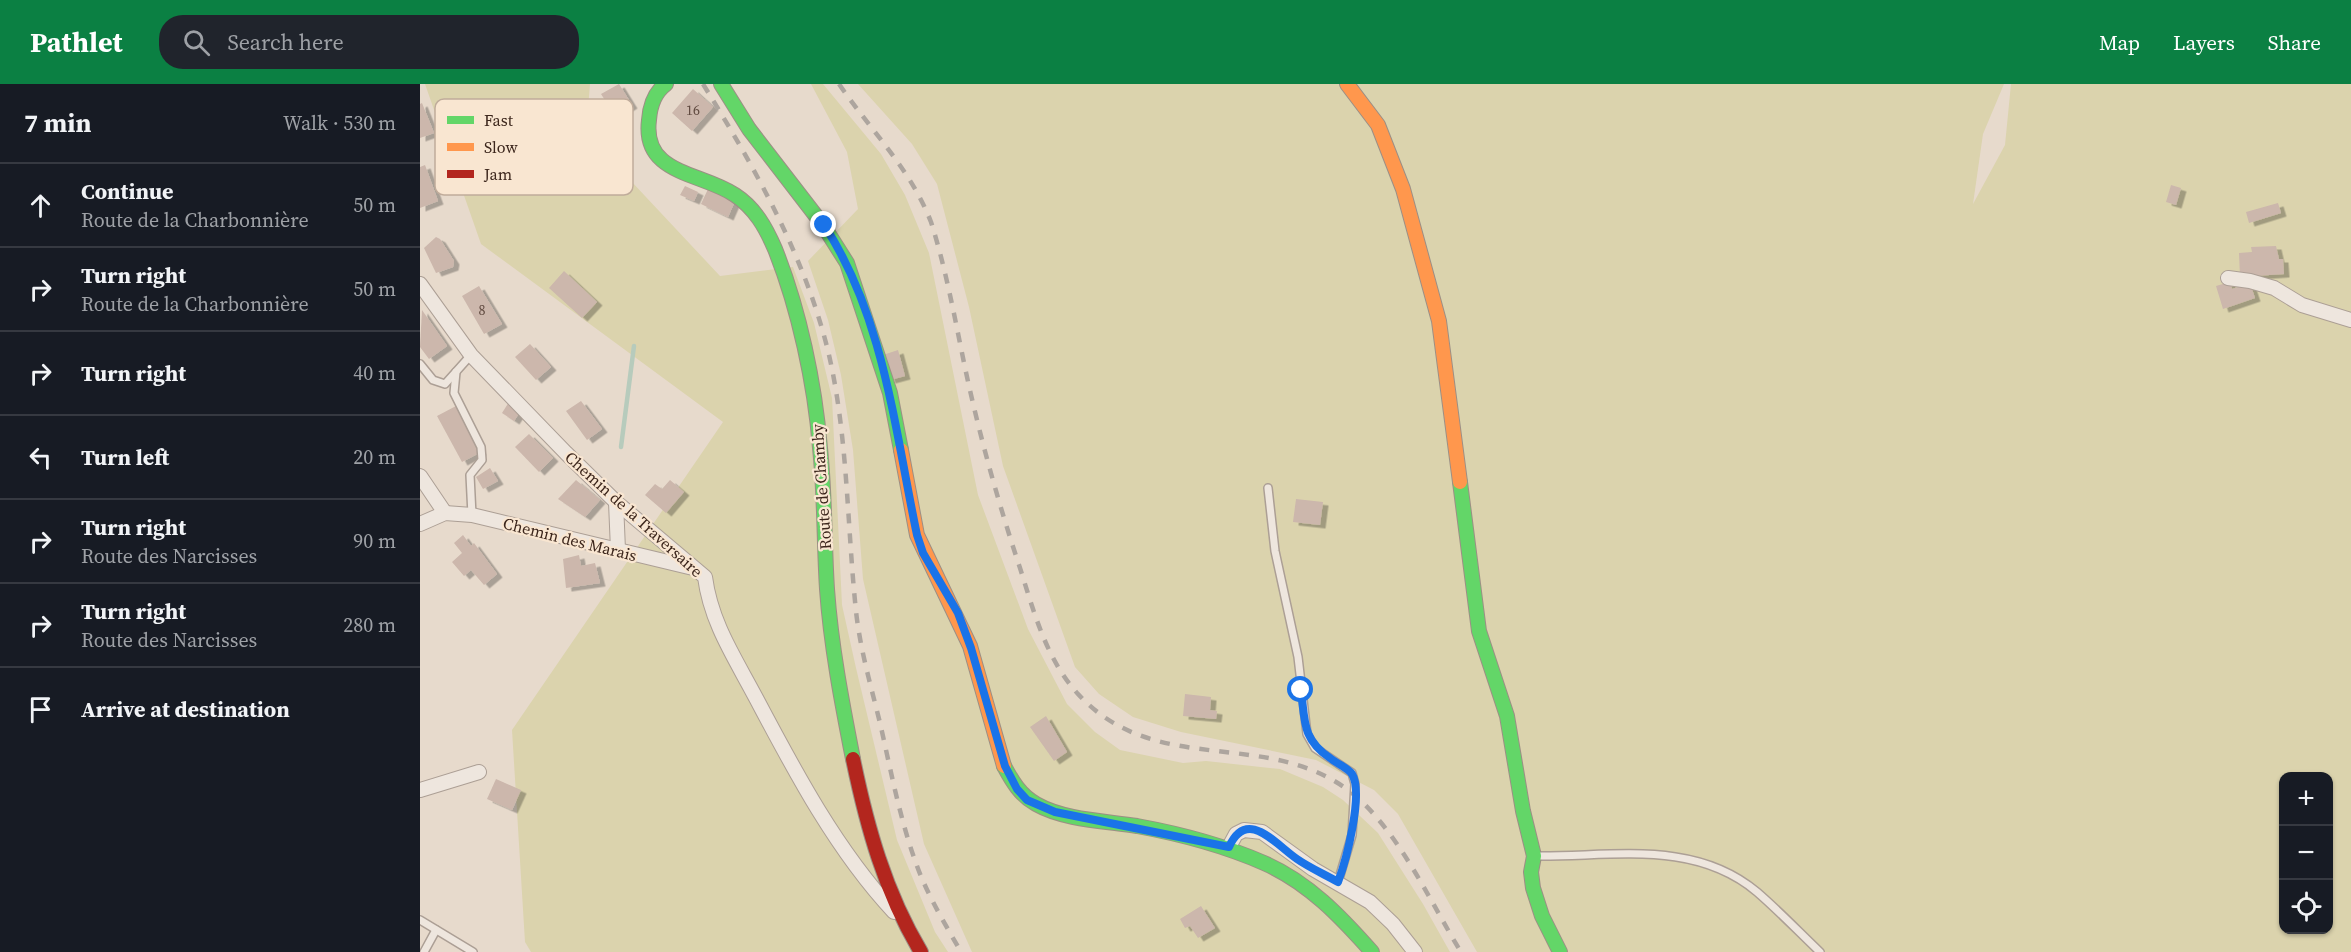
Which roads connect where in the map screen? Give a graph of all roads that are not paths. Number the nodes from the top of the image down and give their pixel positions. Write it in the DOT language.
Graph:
graph roads {
  1 [pos="721,84"];
  2 [pos="1347,84"];
  3 [pos="662,85"];
  4 [pos="2228,278"];
  5 [pos="420,284"];
  6 [pos="2351,320"];
  7 [pos="471,355"];
  8 [pos="420,364"];
  9 [pos="456,372"];
  10 [pos="420,476"];
  11 [pos="1268,488"];
  12 [pos="616,502"];
  13 [pos="445,513"];
  14 [pos="472,515"];
  15 [pos="420,524"];
  16 [pos="618,550"];
  17 [pos="695,568"];
  18 [pos="479,772"];
  19 [pos="420,790"];
  20 [pos="1229,847"];
  21 [pos="1534,856"];
  22 [pos="1338,882"];
  23 [pos="420,920"];
  24 [pos="903,921"];
  25 [pos="436,930"];
  26 [pos="424,952"];
  27 [pos="473,952"];
  28 [pos="921,952"];
  29 [pos="1372,952"];
  30 [pos="1415,952"];
  31 [pos="1560,952"];
  32 [pos="1820,952"];
  1 -- 20 [label="street"];
  2 -- 21 [label="street"];
  3 -- 24 [label="street, Route de Chamby"];
  4 -- 6 [label="street"];
  5 -- 7 [label="street, Chemin de la Traversaire"];
  7 -- 9 [label="lane"];
  7 -- 12 [label="street, Chemin de la Traversaire"];
  8 -- 9 [label="lane"];
  9 -- 14 [label="lane"];
  10 -- 13 [label="street"];
  11 -- 22 [label="lane"];
  12 -- 16 [label="street"];
  12 -- 17 [label="street, Chemin de la Traversaire"];
  13 -- 14 [label="street, Chemin des Marais"];
  13 -- 15 [label="street, Chemin des Marais"];
  14 -- 16 [label="street, Chemin des Marais"];
  16 -- 17 [label="street, Chemin des Marais"];
  17 -- 24 [label="street, Chemin de la Traversaire"];
  18 -- 19 [label="street"];
  20 -- 22 [label="street"];
  20 -- 29 [label="street"];
  21 -- 31 [label="street"];
  21 -- 32 [label="lane"];
  22 -- 30 [label="street"];
  23 -- 25 [label="lane"];
  24 -- 28 [label="street, Route de Chamby"];
  25 -- 26 [label="lane"];
  25 -- 27 [label="lane"];
}
